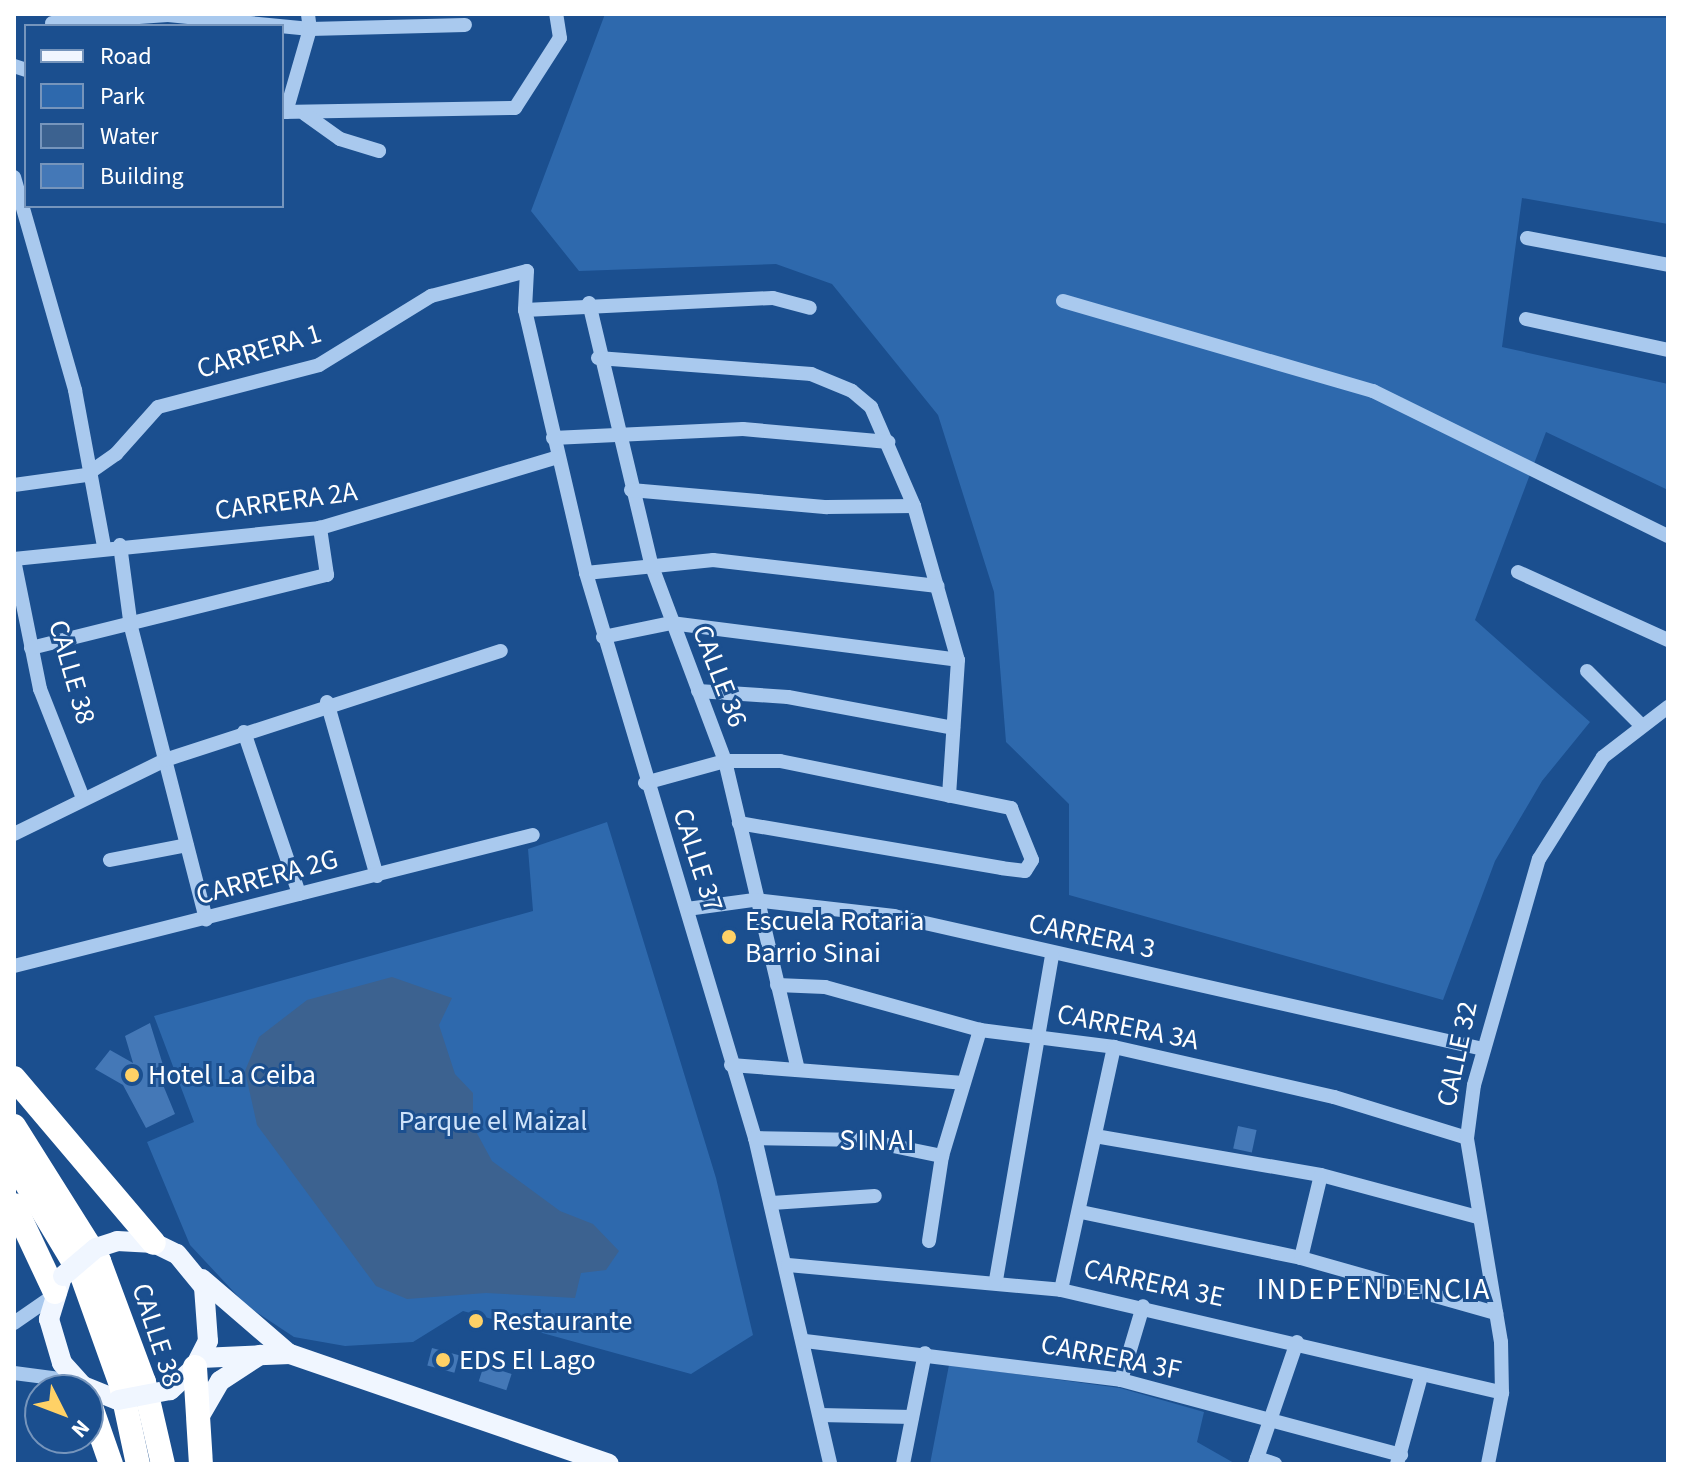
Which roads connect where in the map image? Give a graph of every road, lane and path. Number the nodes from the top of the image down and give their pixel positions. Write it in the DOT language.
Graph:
graph roads {
  1 [pos="556,14"];
  2 [pos="52,21"];
  3 [pos="309,22"];
  4 [pos="465,25"];
  5 [pos="284,112"];
  6 [pos="305,114"];
  7 [pos="379,151"];
  8 [pos="14,177"];
  9 [pos="1527,238"];
  10 [pos="1668,265"];
  11 [pos="527,271"];
  12 [pos="1063,301"];
  13 [pos="589,303"];
  14 [pos="810,308"];
  15 [pos="525,310"];
  16 [pos="1526,319"];
  17 [pos="1668,350"];
  18 [pos="598,358"];
  19 [pos="617,429"];
  20 [pos="553,438"];
  21 [pos="888,442"];
  22 [pos="558,457"];
  23 [pos="86,475"];
  24 [pos="14,485"];
  25 [pos="631,490"];
  26 [pos="914,506"];
  27 [pos="320,528"];
  28 [pos="1668,536"];
  29 [pos="120,545"];
  30 [pos="104,546"];
  31 [pos="14,560"];
  32 [pos="651,564"];
  33 [pos="1518,572"];
  34 [pos="586,573"];
  35 [pos="938,586"];
  36 [pos="671,623"];
  37 [pos="131,627"];
  38 [pos="603,637"];
  39 [pos="1668,640"];
  40 [pos="31,648"];
  41 [pos="501,651"];
  42 [pos="958,660"];
  43 [pos="1587,671"];
  44 [pos="698,691"];
  45 [pos="327,702"];
  46 [pos="1668,707"];
  47 [pos="1641,725"];
  48 [pos="953,728"];
  49 [pos="244,732"];
  50 [pos="165,760"];
  51 [pos="725,761"];
  52 [pos="645,783"];
  53 [pos="949,796"];
  54 [pos="83,798"];
  55 [pos="739,823"];
  56 [pos="14,834"];
  57 [pos="533,835"];
  58 [pos="187,845"];
  59 [pos="110,860"];
  60 [pos="377,876"];
  61 [pos="299,894"];
  62 [pos="754,900"];
  63 [pos="687,909"];
  64 [pos="206,920"];
  65 [pos="1052,955"];
  66 [pos="14,966"];
  67 [pos="777,985"];
  68 [pos="980,1030"];
  69 [pos="1037,1035"];
  70 [pos="1114,1047"];
  71 [pos="1483,1049"];
  72 [pos="731,1065"];
  73 [pos="798,1069"];
  74 [pos="14,1078"];
  75 [pos="963,1083"];
  76 [pos="14,1126"];
  77 [pos="1095,1136"];
  78 [pos="755,1138"];
  79 [pos="1467,1138"];
  80 [pos="942,1156"];
  81 [pos="14,1163"];
  82 [pos="1321,1175"];
  83 [pos="875,1196"];
  84 [pos="772,1203"];
  85 [pos="14,1205"];
  86 [pos="1081,1212"];
  87 [pos="1478,1217"];
  88 [pos="75,1236"];
  89 [pos="929,1241"];
  90 [pos="154,1243"];
  91 [pos="1301,1258"];
  92 [pos="788,1265"];
  93 [pos="195,1272"];
  94 [pos="996,1280"];
  95 [pos="57,1288"];
  96 [pos="1061,1290"];
  97 [pos="1143,1306"];
  98 [pos="1496,1313"];
  99 [pos="14,1323"];
  100 [pos="805,1341"];
  101 [pos="1297,1342"];
  102 [pos="268,1352"];
  103 [pos="925,1353"];
  104 [pos="290,1354"];
  105 [pos="198,1363"];
  106 [pos="73,1374"];
  107 [pos="1421,1376"];
  108 [pos="1121,1380"];
  109 [pos="1502,1393"];
  110 [pos="104,1396"];
  111 [pos="820,1415"];
  112 [pos="912,1417"];
  113 [pos="1269,1421"];
  114 [pos="195,1430"];
  115 [pos="104,1445"];
  116 [pos="571,1458"];
  117 [pos="1399,1459"];
  118 [pos="1256,1461"];
  119 [pos="111,1464"];
  120 [pos="138,1464"];
  121 [pos="163,1464"];
  122 [pos="201,1464"];
  123 [pos="609,1464"];
  124 [pos="830,1464"];
  125 [pos="903,1464"];
  126 [pos="1275,1464"];
  127 [pos="1488,1464"];
  1 -- 6 [label="street"];
  2 -- 3 [label="street"];
  3 -- 4 [label="street"];
  3 -- 5 [label="street"];
  5 -- 6 [label="street"];
  6 -- 7 [label="street"];
  8 -- 23 [label="street"];
  9 -- 10 [label="street"];
  11 -- 15 [label="street, CALLE 37"];
  11 -- 23 [label="street, CARRERA 1"];
  12 -- 28 [label="street"];
  13 -- 14 [label="street"];
  13 -- 15 [label="street"];
  13 -- 18 [label="street, CALLE 36"];
  15 -- 20 [label="street, CALLE 37"];
  16 -- 17 [label="street"];
  18 -- 19 [label="street, CALLE 36"];
  18 -- 21 [label="street"];
  19 -- 20 [label="street"];
  19 -- 21 [label="street"];
  19 -- 25 [label="street, CALLE 36"];
  20 -- 22 [label="street, CALLE 37"];
  21 -- 26 [label="street"];
  22 -- 27 [label="street, CARRERA 2A"];
  22 -- 34 [label="street, CALLE 37"];
  23 -- 24 [label="street, CARRERA 1"];
  23 -- 30 [label="street"];
  25 -- 26 [label="street"];
  25 -- 32 [label="street, CALLE 36"];
  26 -- 35 [label="street"];
  27 -- 29 [label="street, CARRERA 2A"];
  27 -- 37 [label="street"];
  29 -- 30 [label="street, CARRERA 2A"];
  29 -- 37 [label="street"];
  30 -- 31 [label="street, CARRERA 2A"];
  31 -- 40 [label="street, CALLE 38"];
  32 -- 34 [label="street"];
  32 -- 35 [label="street"];
  32 -- 36 [label="street, CALLE 36"];
  33 -- 39 [label="street"];
  34 -- 38 [label="street, CALLE 37"];
  35 -- 42 [label="street"];
  36 -- 38 [label="street"];
  36 -- 42 [label="street"];
  36 -- 44 [label="street, CALLE 36"];
  37 -- 40 [label="street"];
  37 -- 50 [label="street"];
  38 -- 52 [label="street, CALLE 37"];
  40 -- 54 [label="street, CALLE 38"];
  41 -- 45 [label="street"];
  42 -- 48 [label="street"];
  43 -- 47 [label="street"];
  44 -- 48 [label="street"];
  44 -- 51 [label="street, CALLE 36"];
  45 -- 49 [label="street"];
  45 -- 60 [label="street"];
  46 -- 47 [label="street, CALLE 32"];
  47 -- 71 [label="street, CALLE 32"];
  48 -- 53 [label="street"];
  49 -- 50 [label="street"];
  49 -- 61 [label="street"];
  50 -- 54 [label="street"];
  50 -- 58 [label="street"];
  51 -- 52 [label="street"];
  51 -- 53 [label="street"];
  51 -- 55 [label="street, CALLE 36"];
  52 -- 63 [label="street, CALLE 37"];
  53 -- 55 [label="street"];
  54 -- 56 [label="street"];
  55 -- 62 [label="street, CALLE 36"];
  57 -- 60 [label="street, CARRERA 2G"];
  58 -- 59 [label="street"];
  58 -- 64 [label="street"];
  60 -- 61 [label="street, CARRERA 2G"];
  61 -- 64 [label="street, CARRERA 2G"];
  62 -- 63 [label="street, CARRERA 3"];
  62 -- 65 [label="street, CARRERA 3"];
  62 -- 67 [label="street, CALLE 36"];
  63 -- 72 [label="street, CALLE 37"];
  64 -- 66 [label="street, CARRERA 2G"];
  65 -- 69 [label="street"];
  65 -- 71 [label="street, CARRERA 3"];
  67 -- 68 [label="street, CARRERA 3A"];
  67 -- 73 [label="street, CALLE 36"];
  68 -- 69 [label="street, CARRERA 3A"];
  68 -- 75 [label="street"];
  69 -- 70 [label="street, CARRERA 3A"];
  69 -- 94 [label="street"];
  70 -- 77 [label="street"];
  70 -- 79 [label="street, CARRERA 3A"];
  71 -- 79 [label="street, CALLE 32"];
  72 -- 73 [label="street"];
  72 -- 78 [label="street, CALLE 37"];
  73 -- 75 [label="street"];
  74 -- 90 [label="highway"];
  75 -- 80 [label="street"];
  76 -- 88 [label="highway"];
  77 -- 82 [label="street"];
  77 -- 86 [label="street"];
  78 -- 80 [label="street"];
  78 -- 84 [label="street, CALLE 37"];
  79 -- 87 [label="street, CALLE 32"];
  80 -- 89 [label="street"];
  81 -- 88 [label="highway"];
  82 -- 87 [label="street"];
  82 -- 91 [label="street"];
  83 -- 84 [label="street"];
  84 -- 92 [label="street, CALLE 37"];
  85 -- 95 [label="highway"];
  86 -- 91 [label="street"];
  86 -- 96 [label="street"];
  87 -- 98 [label="street, CALLE 32"];
  88 -- 120 [label="highway, CALLE 38"];
  88 -- 121 [label="highway, CALLE 38"];
  90 -- 93 [label="main road"];
  90 -- 95 [label="main road, bridge"];
  91 -- 98 [label="street"];
  92 -- 94 [label="street, CARRERA 3E"];
  92 -- 100 [label="street, CALLE 37"];
  93 -- 104 [label="main road"];
  93 -- 105 [label="main road"];
  94 -- 96 [label="street, CARRERA 3E"];
  95 -- 99 [label="street"];
  95 -- 106 [label="main road"];
  96 -- 97 [label="street, CARRERA 3E"];
  97 -- 101 [label="street, CARRERA 3E"];
  97 -- 108 [label="street"];
  98 -- 109 [label="street, CALLE 32"];
  100 -- 103 [label="street, CARRERA 3F"];
  100 -- 111 [label="street, CALLE 37"];
  101 -- 107 [label="street, CARRERA 3E"];
  101 -- 113 [label="street"];
  102 -- 104 [label="main road"];
  102 -- 105 [label="main road"];
  102 -- 114 [label="main road"];
  103 -- 108 [label="street, CARRERA 3F"];
  103 -- 112 [label="street"];
  104 -- 116 [label="main road"];
  105 -- 110 [label="main road, bridge"];
  105 -- 114 [label="highway"];
  107 -- 109 [label="street, CARRERA 3E"];
  107 -- 117 [label="street"];
  108 -- 113 [label="street, CARRERA 3F"];
  109 -- 127 [label="street, CALLE 32"];
  111 -- 112 [label="street"];
  111 -- 124 [label="street, CALLE 37"];
  112 -- 125 [label="street"];
  113 -- 117 [label="street, CARRERA 3F"];
  113 -- 118 [label="street"];
  114 -- 122 [label="highway"];
  115 -- 119 [label="highway"];
  116 -- 123 [label="main road"];
  118 -- 126 [label="street"];
}
